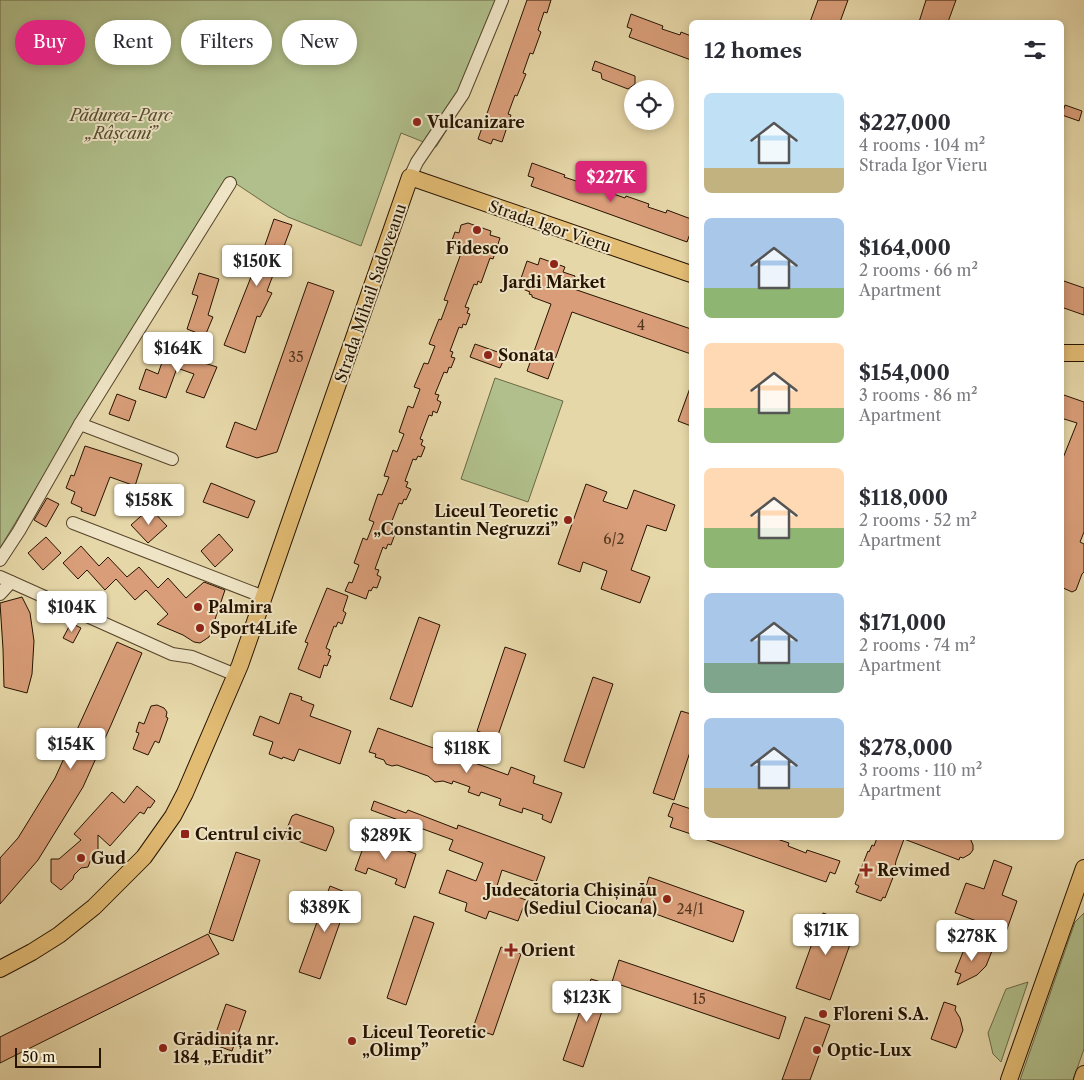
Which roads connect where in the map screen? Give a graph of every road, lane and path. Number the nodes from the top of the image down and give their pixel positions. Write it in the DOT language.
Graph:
graph roads {
  1 [pos="502,0"];
  2 [pos="410,177"];
  3 [pos="230,183"];
  4 [pos="689,273"];
  5 [pos="1064,354"];
  6 [pos="1084,354"];
  7 [pos="80,424"];
  8 [pos="172,459"];
  9 [pos="73,523"];
  10 [pos="0,560"];
  11 [pos="5,579"];
  12 [pos="0,594"];
  13 [pos="264,597"];
  14 [pos="236,675"];
  15 [pos="1084,868"];
  16 [pos="1084,906"];
  17 [pos="1069,915"];
  18 [pos="0,969"];
  19 [pos="1084,1074"];
  20 [pos="1009,1080"];
  21 [pos="1082,1080"];
  1 -- 2 [label="street, Strada Mihail Sadoveanu"];
  2 -- 4 [label="main road, Strada Igor Vieru"];
  2 -- 13 [label="main road, Strada Mihail Sadoveanu"];
  3 -- 7 [label="street"];
  5 -- 6 [label="main road"];
  7 -- 8 [label="street"];
  7 -- 10 [label="street"];
  9 -- 13 [label="street"];
  11 -- 12 [label="street"];
  11 -- 14 [label="street"];
  13 -- 14 [label="main road, Strada Mihail Sadoveanu"];
  14 -- 18 [label="main road, Strada Mihail Sadoveanu"];
  15 -- 17 [label="main road"];
  16 -- 17 [label="main road"];
  17 -- 20 [label="main road"];
  19 -- 21 [label="main road"];
}
